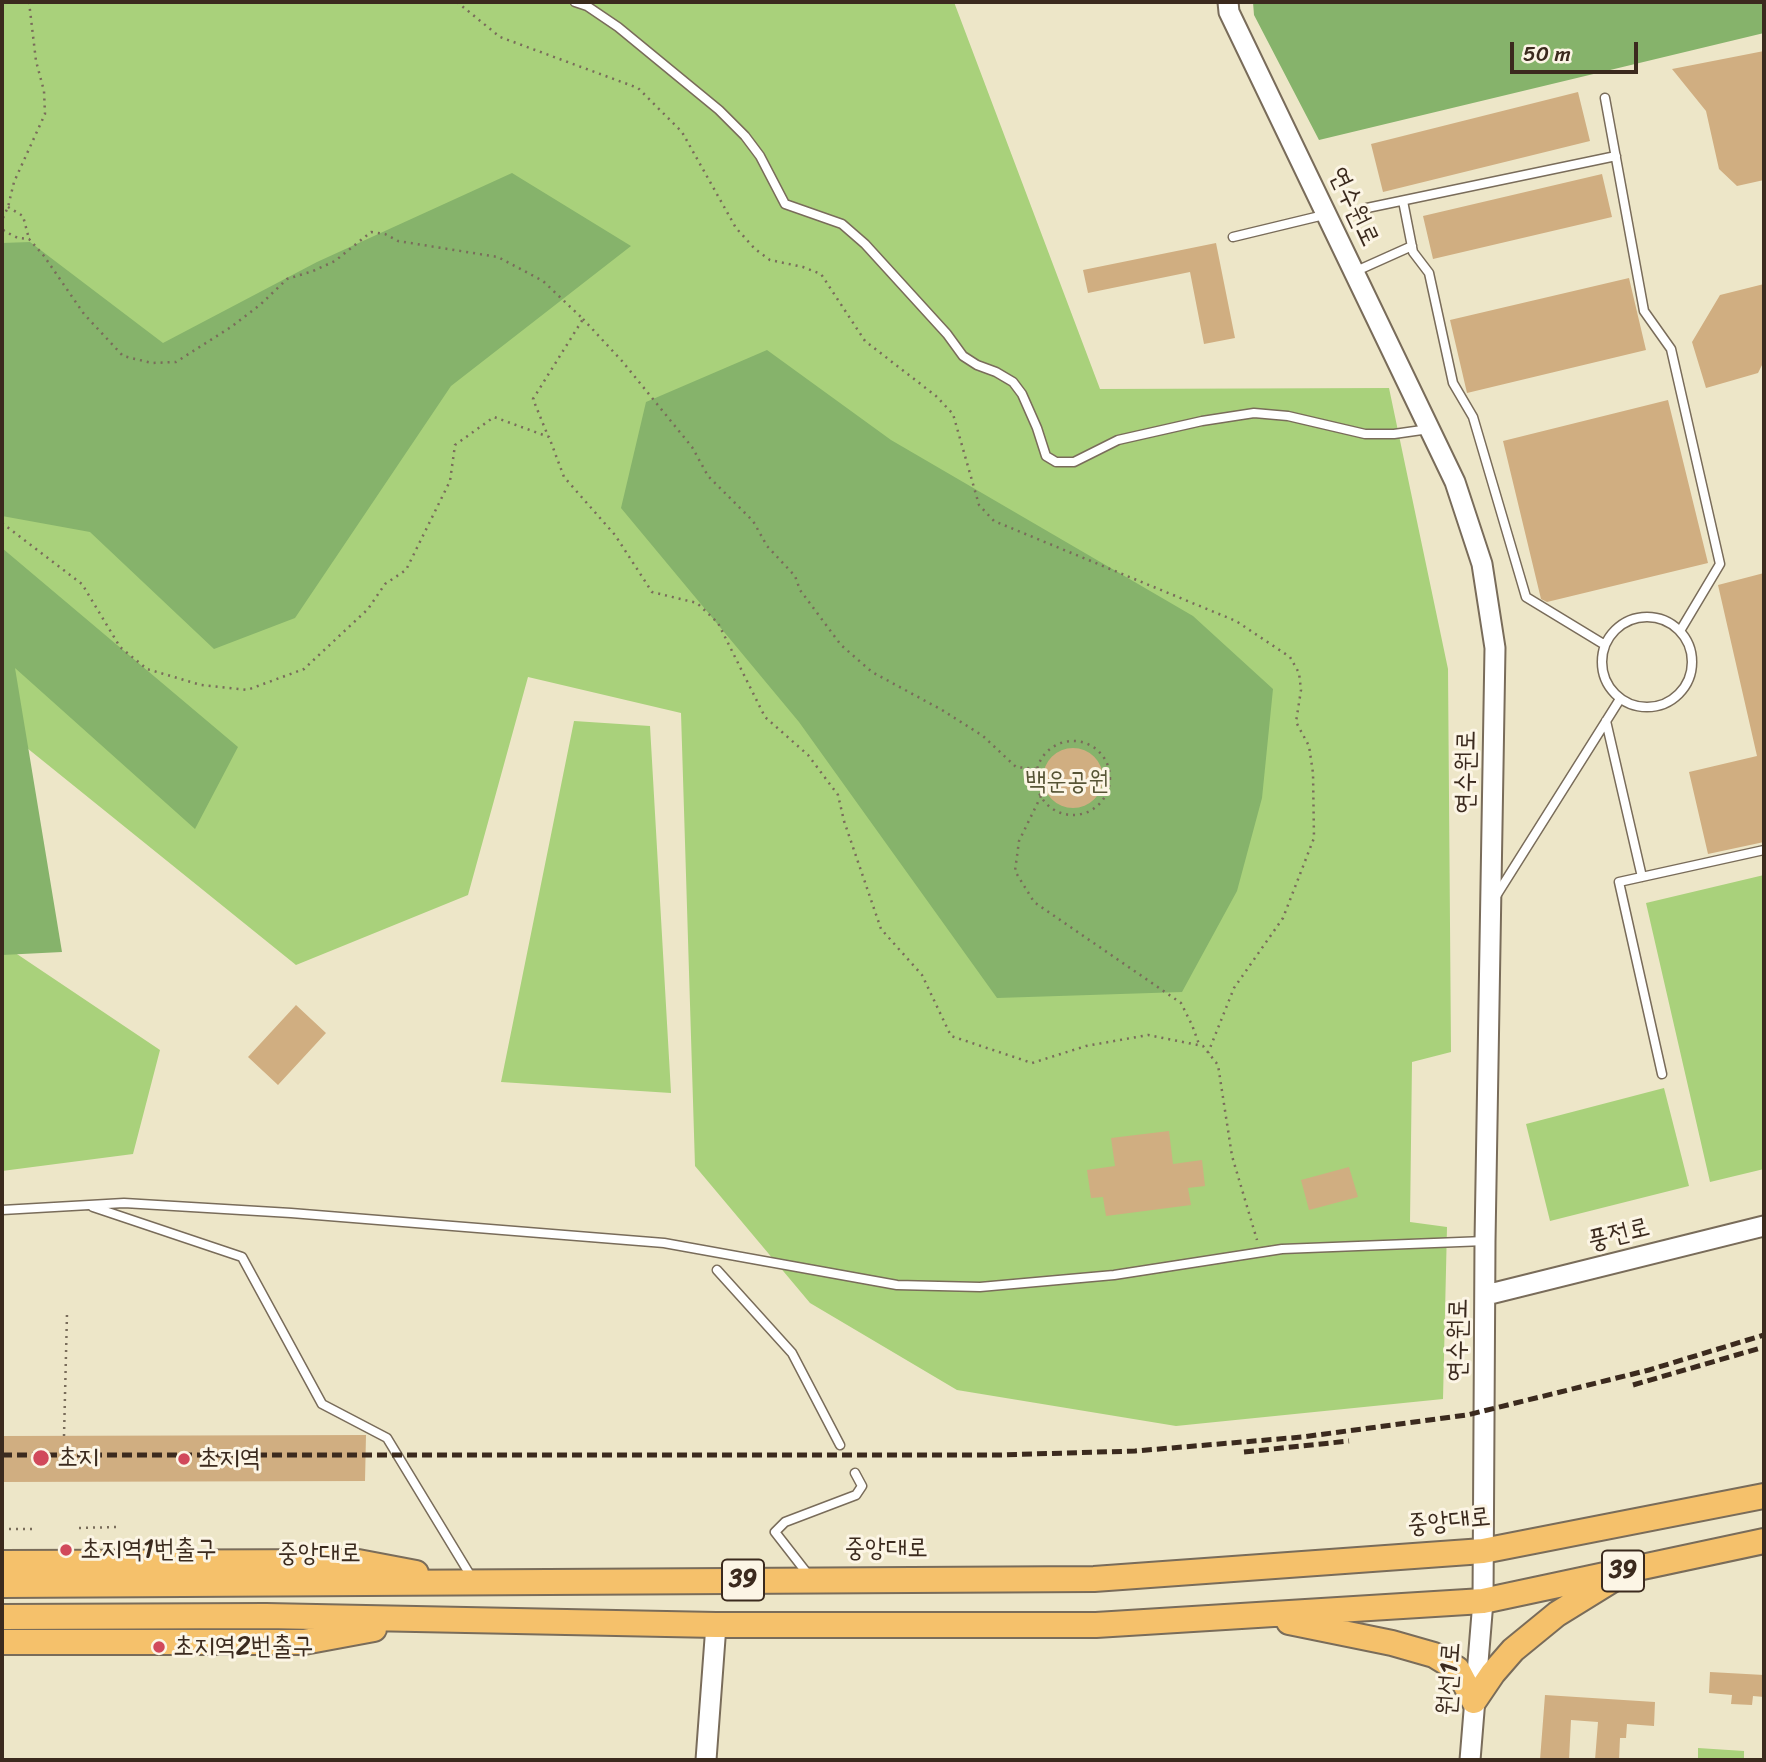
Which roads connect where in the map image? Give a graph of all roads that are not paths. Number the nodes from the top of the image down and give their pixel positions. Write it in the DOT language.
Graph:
graph roads {
  1 [pos="575,2"];
  2 [pos="1228,2"];
  3 [pos="1605,98"];
  4 [pos="1616,156"];
  5 [pos="1403,201"];
  6 [pos="1367,208"];
  7 [pos="1327,214"];
  8 [pos="1233,237"];
  9 [pos="1412,246"];
  10 [pos="1354,272"];
  11 [pos="1429,429"];
  12 [pos="1680,631"];
  13 [pos="1605,645"];
  14 [pos="1620,699"];
  15 [pos="1606,722"];
  16 [pos="1764,850"];
  17 [pos="1642,877"];
  18 [pos="1491,905"];
  19 [pos="1662,1074"];
  20 [pos="87,1205"];
  21 [pos="2,1210"];
  22 [pos="1764,1226"];
  23 [pos="1485,1241"];
  24 [pos="717,1270"];
  25 [pos="1486,1295"];
  26 [pos="840,1445"];
  27 [pos="855,1473"];
  28 [pos="1764,1496"];
  29 [pos="1764,1541"];
  30 [pos="1483,1551"];
  31 [pos="2,1563"];
  32 [pos="1628,1570"];
  33 [pos="812,1579"];
  34 [pos="476,1583"];
  35 [pos="2,1586"];
  36 [pos="1483,1601"];
  37 [pos="1254,1615"];
  38 [pos="2,1617"];
  39 [pos="429,1620"];
  40 [pos="716,1625"];
  41 [pos="2,1642"];
  42 [pos="1474,1701"];
  43 [pos="706,1760"];
  44 [pos="1471,1760"];
  1 -- 11 [label="lane"];
  2 -- 7 [label="street, 연수원로"];
  3 -- 4 [label="lane"];
  4 -- 5 [label="lane"];
  4 -- 12 [label="lane"];
  5 -- 6 [label="lane"];
  5 -- 9 [label="lane"];
  7 -- 8 [label="lane"];
  7 -- 10 [label="street, 연수원로"];
  9 -- 10 [label="lane"];
  9 -- 13 [label="lane"];
  10 -- 11 [label="street, 연수원로"];
  11 -- 18 [label="street, 연수원로"];
  12 -- 13 [label="lane"];
  12 -- 14 [label="lane"];
  13 -- 14 [label="lane"];
  14 -- 15 [label="lane"];
  15 -- 17 [label="lane"];
  15 -- 18 [label="lane"];
  16 -- 17 [label="lane"];
  17 -- 19 [label="lane"];
  18 -- 23 [label="street, 연수원로"];
  20 -- 21 [label="lane"];
  20 -- 23 [label="lane"];
  20 -- 34 [label="lane"];
  22 -- 25 [label="street, 풍전로"];
  23 -- 25 [label="street, 연수원로"];
  24 -- 26 [label="lane"];
  25 -- 30 [label="street, 연수원로"];
  27 -- 33 [label="lane"];
  28 -- 30 [label="main road, 중앙대로 / 39"];
  29 -- 32 [label="main road, 39"];
  30 -- 33 [label="main road, 중앙대로 / 39"];
  30 -- 36 [label="street, 연수원로"];
  31 -- 34 [label="main road"];
  32 -- 36 [label="main road, 39"];
  32 -- 42 [label="main road"];
  33 -- 34 [label="main road, 중앙대로 / 39"];
  34 -- 35 [label="main road, 중앙대로 / 39"];
  36 -- 37 [label="main road, 39"];
  36 -- 42 [label="street, 원선1로"];
  37 -- 40 [label="main road, 39"];
  37 -- 42 [label="main road"];
  38 -- 39 [label="main road, 39"];
  39 -- 40 [label="main road, 39"];
  39 -- 41 [label="main road"];
  40 -- 43 [label="street"];
  42 -- 44 [label="street, 원선1로"];
}
